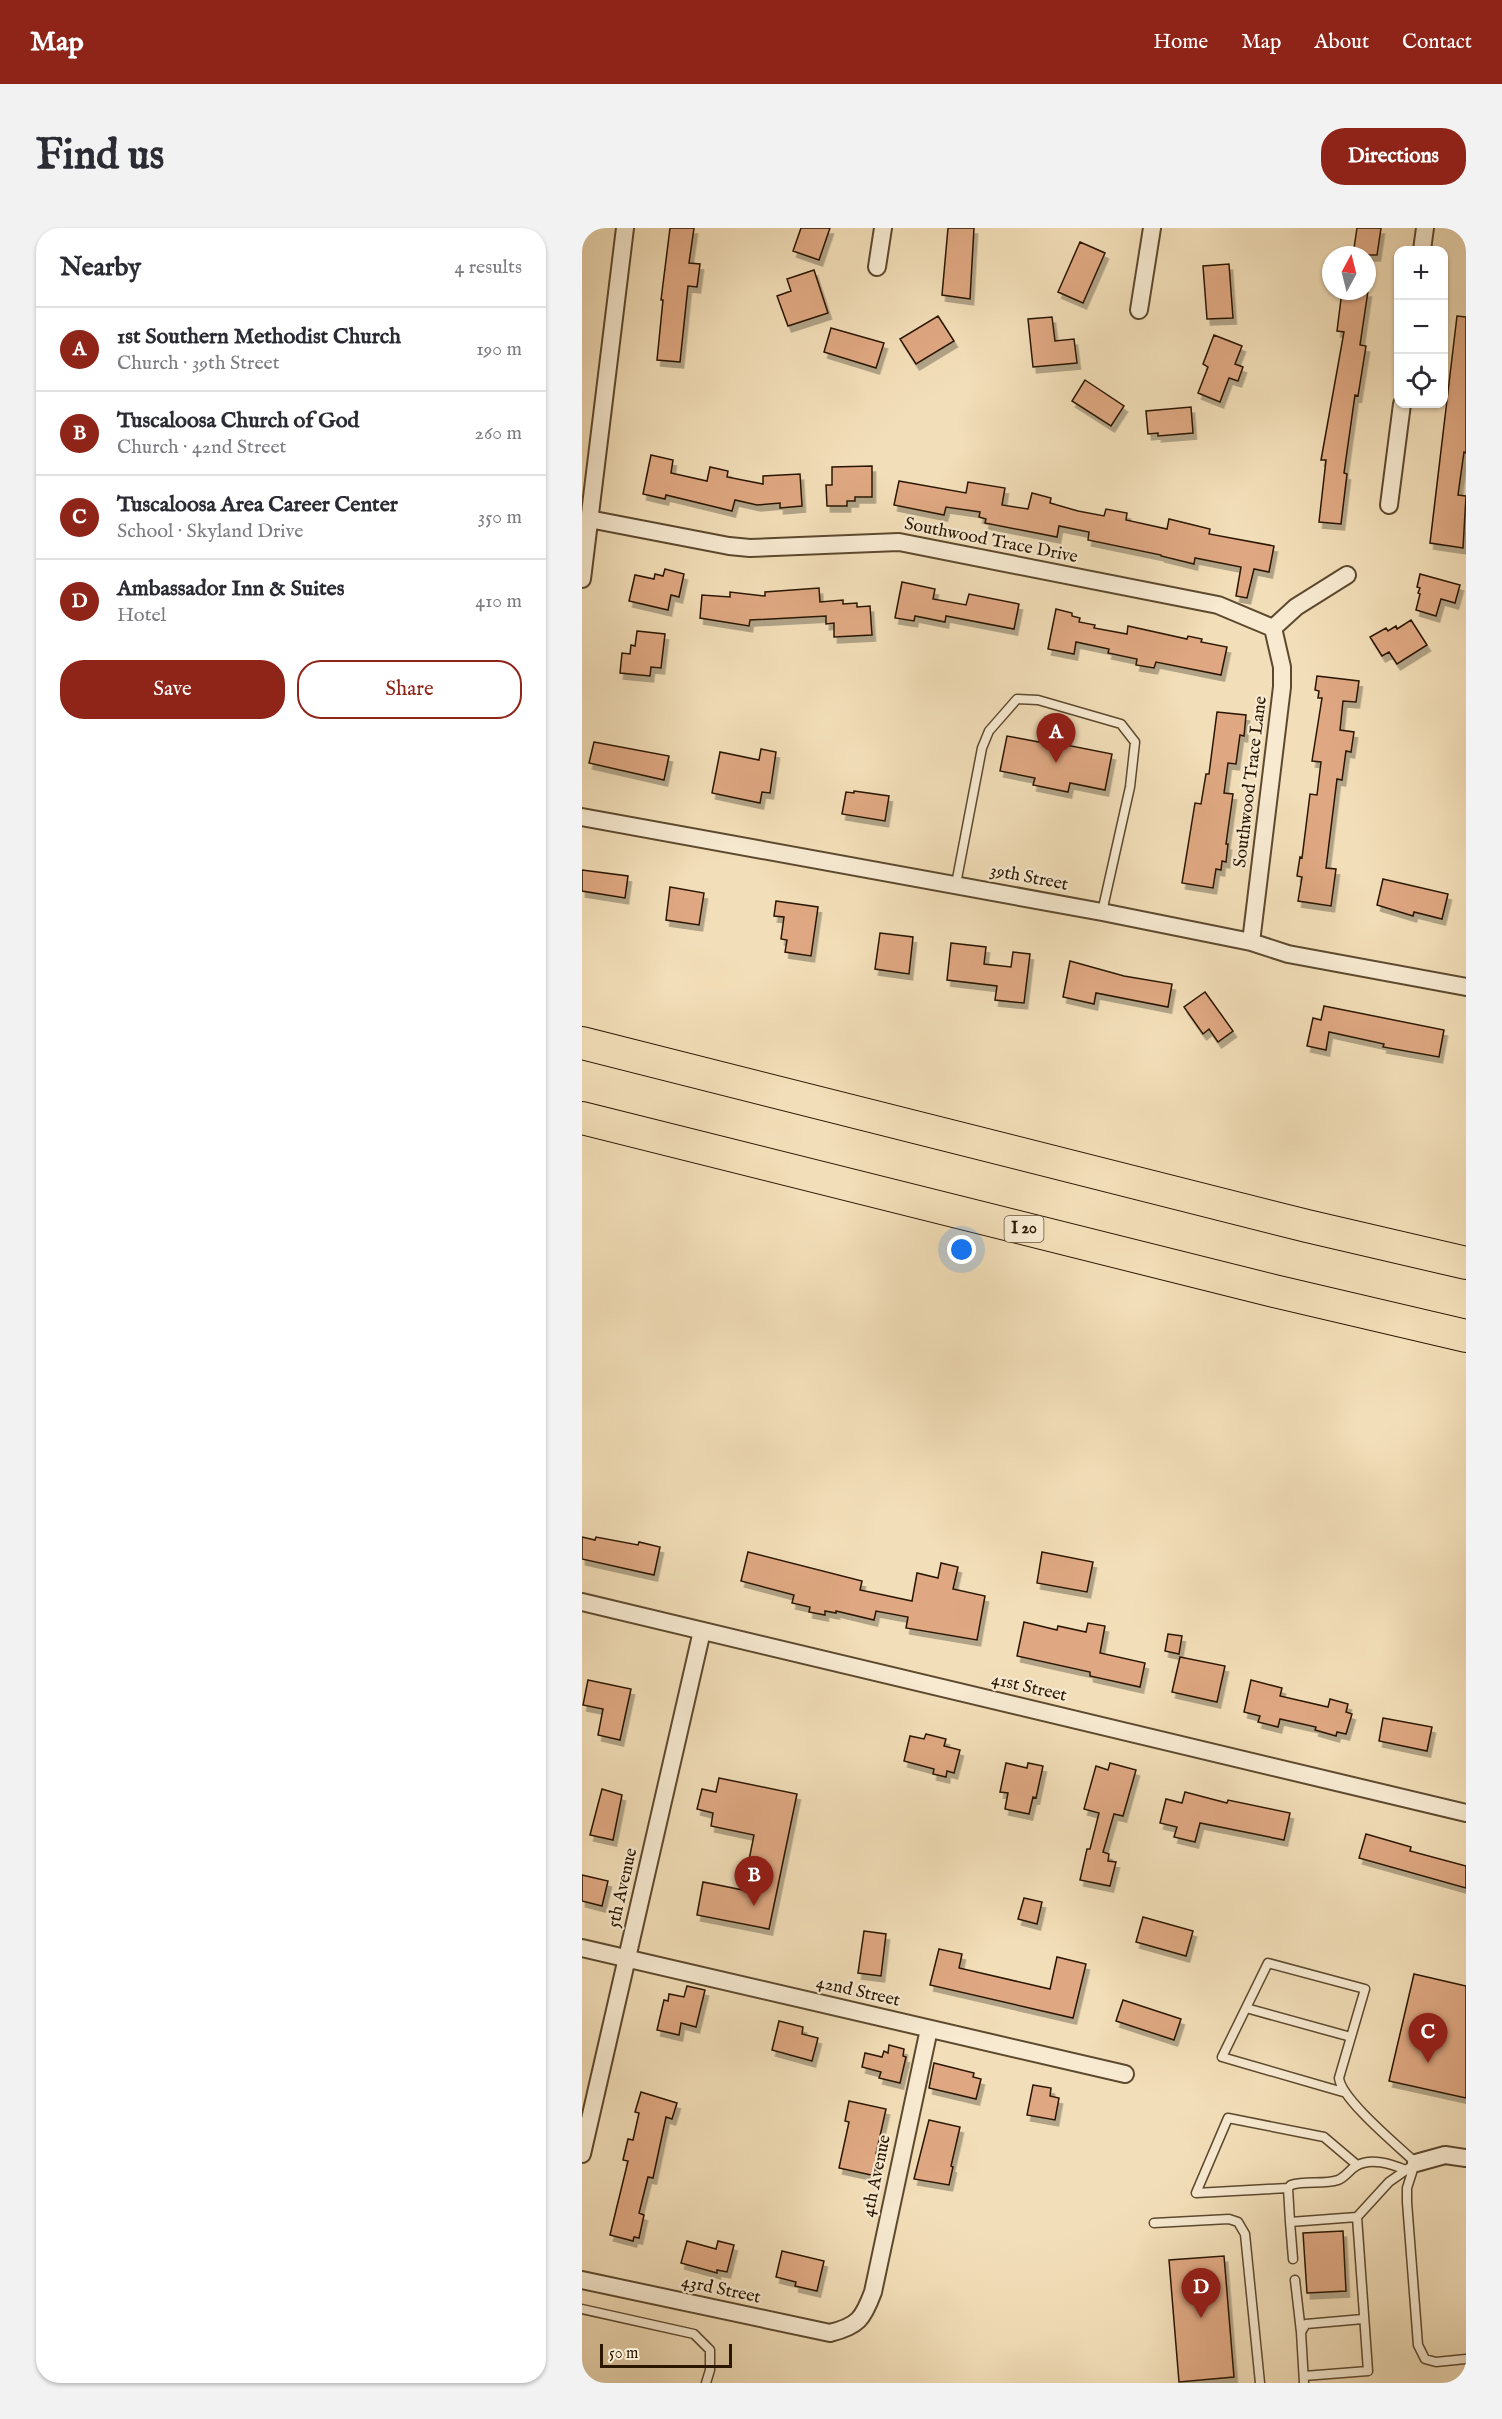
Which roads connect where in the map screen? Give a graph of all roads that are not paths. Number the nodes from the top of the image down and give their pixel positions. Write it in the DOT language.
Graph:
graph roads {
  1 [pos="625,228"];
  2 [pos="884,228"];
  3 [pos="1152,228"];
  4 [pos="1425,228"];
  5 [pos="1423,246"];
  6 [pos="877,267"];
  7 [pos="1139,309"];
  8 [pos="1401,408"];
  9 [pos="1389,505"];
  10 [pos="589,519"];
  11 [pos="1347,575"];
  12 [pos="582,579"];
  13 [pos="1273,628"];
  14 [pos="582,817"];
  15 [pos="956,884"];
  16 [pos="1102,912"];
  17 [pos="1251,942"];
  18 [pos="1466,987"];
  19 [pos="582,1043"];
  20 [pos="582,1118"];
  21 [pos="1466,1263"];
  22 [pos="1466,1335"];
  23 [pos="582,1602"];
  24 [pos="702,1631"];
  25 [pos="1466,1813"];
  26 [pos="582,1948"];
  27 [pos="627,1959"];
  28 [pos="1246,2008"];
  29 [pos="929,2029"];
  30 [pos="1351,2037"];
  31 [pos="1125,2074"];
  32 [pos="1343,2092"];
  33 [pos="582,2154"];
  34 [pos="1466,2158"];
  35 [pos="1357,2165"];
  36 [pos="1411,2167"];
  37 [pos="1288,2188"];
  38 [pos="1357,2217"];
  39 [pos="1290,2222"];
  40 [pos="1154,2223"];
  41 [pos="1293,2259"];
  42 [pos="582,2280"];
  43 [pos="1295,2280"];
  44 [pos="582,2309"];
  45 [pos="1363,2319"];
  46 [pos="852,2327"];
  47 [pos="1301,2332"];
  48 [pos="1466,2359"];
  49 [pos="1304,2380"];
  50 [pos="706,2383"];
  51 [pos="1260,2383"];
  1 -- 10 [label="street"];
  2 -- 6 [label="street"];
  3 -- 7 [label="street"];
  4 -- 5 [label="street"];
  8 -- 9 [label="street"];
  10 -- 12 [label="street"];
  10 -- 13 [label="street, Southwood Trace Drive"];
  11 -- 13 [label="street"];
  13 -- 17 [label="street, Southwood Trace Lane"];
  14 -- 15 [label="street, 39th Street"];
  15 -- 16 [label="street, 39th Street"];
  15 -- 16 [label="lane"];
  16 -- 17 [label="street, 39th Street"];
  17 -- 18 [label="street, 39th Street"];
  19 -- 21 [label="highway"];
  20 -- 22 [label="highway, I 20"];
  23 -- 24 [label="street, 41st Street"];
  24 -- 25 [label="street, 41st Street"];
  24 -- 27 [label="street, 5th Avenue"];
  26 -- 27 [label="street, 42nd Street"];
  27 -- 29 [label="street, 42nd Street"];
  27 -- 33 [label="street, 5th Avenue"];
  28 -- 30 [label="lane"];
  28 -- 30 [label="lane"];
  28 -- 32 [label="lane"];
  29 -- 31 [label="street, 42nd Street"];
  29 -- 46 [label="street, 4th Avenue"];
  30 -- 32 [label="lane"];
  32 -- 36 [label="lane"];
  34 -- 36 [label="street"];
  35 -- 36 [label="lane"];
  35 -- 37 [label="lane"];
  35 -- 37 [label="lane"];
  36 -- 38 [label="lane"];
  36 -- 48 [label="lane"];
  37 -- 39 [label="lane"];
  38 -- 39 [label="lane"];
  38 -- 45 [label="lane"];
  39 -- 41 [label="lane"];
  40 -- 51 [label="lane"];
  42 -- 46 [label="street, 43rd Street"];
  43 -- 47 [label="lane"];
  44 -- 50 [label="lane"];
  45 -- 47 [label="lane"];
  45 -- 49 [label="lane"];
  47 -- 49 [label="lane"];
}
